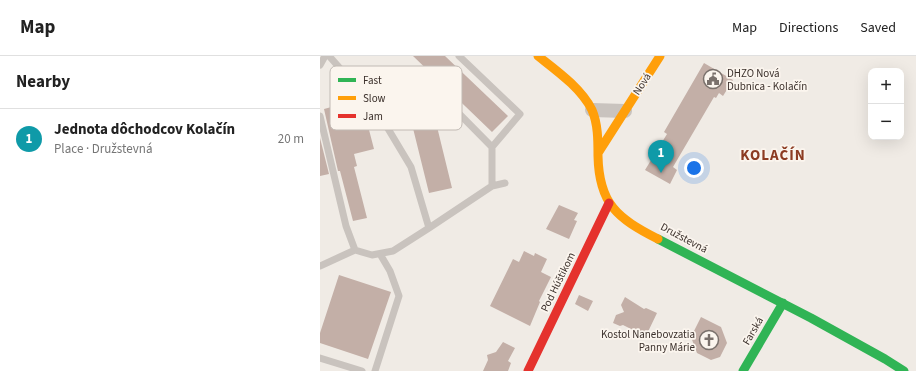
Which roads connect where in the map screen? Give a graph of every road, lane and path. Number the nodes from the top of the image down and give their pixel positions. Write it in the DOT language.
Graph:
graph roads {
  1 [pos="325,56"];
  2 [pos="329,56"];
  3 [pos="459,56"];
  4 [pos="538,56"];
  5 [pos="660,56"];
  6 [pos="320,65"];
  7 [pos="338,66"];
  8 [pos="592,110"];
  9 [pos="625,111"];
  10 [pos="320,116"];
  11 [pos="462,117"];
  12 [pos="389,130"];
  13 [pos="492,147"];
  14 [pos="598,153"];
  15 [pos="505,183"];
  16 [pos="492,186"];
  17 [pos="609,203"];
  18 [pos="429,228"];
  19 [pos="355,250"];
  20 [pos="380,254"];
  21 [pos="320,266"];
  22 [pos="783,303"];
  23 [pos="320,358"];
  24 [pos="362,371"];
  25 [pos="375,371"];
  26 [pos="528,371"];
  27 [pos="743,371"];
  28 [pos="904,371"];
  1 -- 6 [label="lane"];
  2 -- 7 [label="lane"];
  3 -- 13 [label="lane"];
  4 -- 8 [label="street, Družstevná"];
  5 -- 9 [label="street, Nová"];
  8 -- 9 [label="street"];
  8 -- 14 [label="street, Družstevná"];
  9 -- 14 [label="street, Nová"];
  10 -- 19 [label="lane"];
  11 -- 13 [label="lane"];
  12 -- 18 [label="lane"];
  13 -- 16 [label="lane"];
  14 -- 17 [label="street, Družstevná"];
  15 -- 16 [label="lane"];
  16 -- 18 [label="lane"];
  17 -- 22 [label="street, Družstevná"];
  17 -- 26 [label="street, Pod Húštikom"];
  18 -- 20 [label="lane"];
  19 -- 20 [label="lane"];
  19 -- 21 [label="lane"];
  20 -- 25 [label="lane"];
  22 -- 27 [label="street, Farská"];
  22 -- 28 [label="street, Družstevná"];
  23 -- 24 [label="lane"];
}
